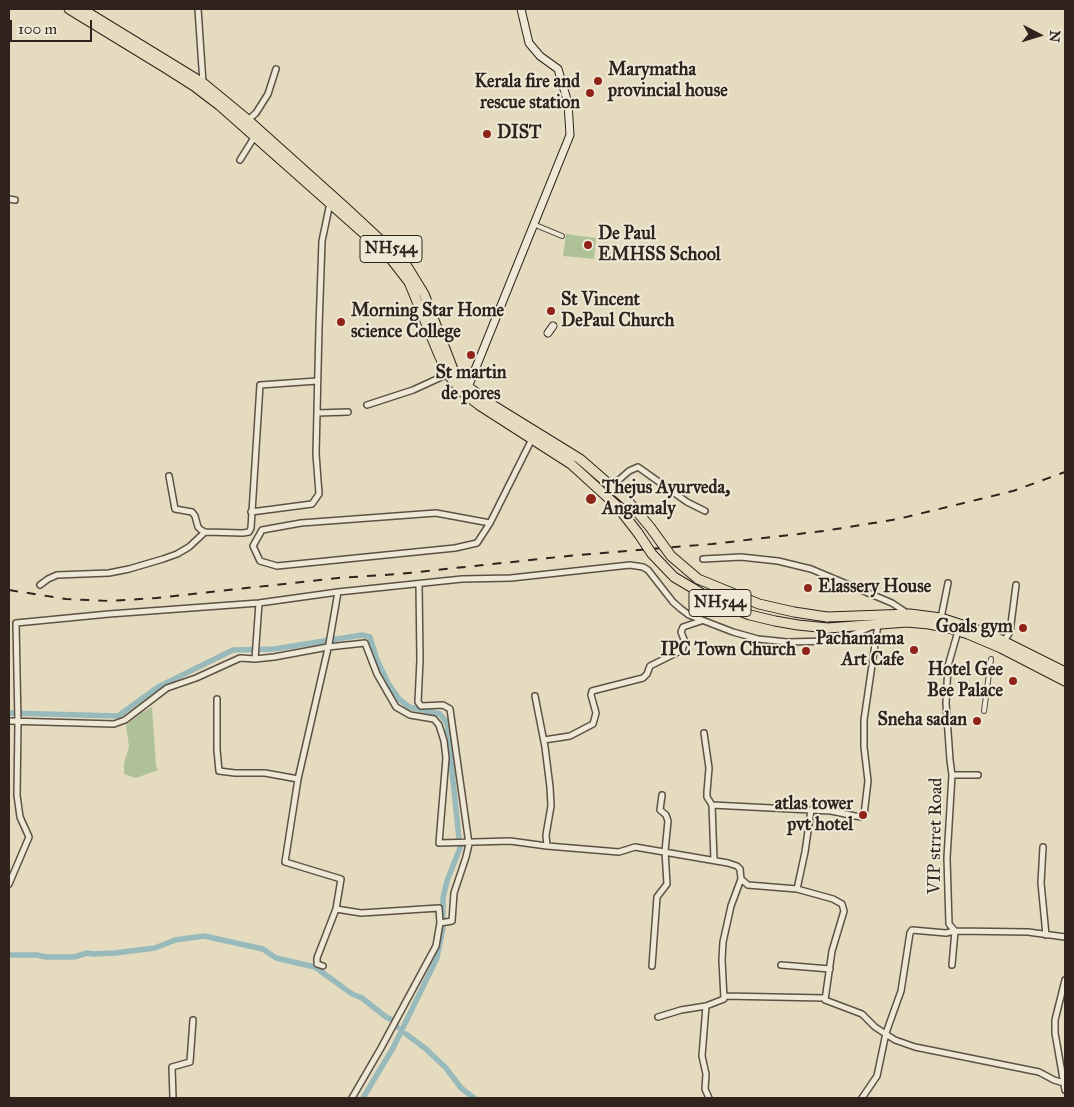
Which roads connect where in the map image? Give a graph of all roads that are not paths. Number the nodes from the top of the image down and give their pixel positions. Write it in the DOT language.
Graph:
graph roads {
  1 [pos="68,9"];
  2 [pos="82,9"];
  3 [pos="198,9"];
  4 [pos="521,9"];
  5 [pos="276,68"];
  6 [pos="203,83"];
  7 [pos="248,120"];
  8 [pos="255,136"];
  9 [pos="240,160"];
  10 [pos="9,199"];
  11 [pos="15,200"];
  12 [pos="330,203"];
  13 [pos="533,224"];
  14 [pos="562,236"];
  15 [pos="553,326"];
  16 [pos="548,333"];
  17 [pos="448,374"];
  18 [pos="317,381"];
  19 [pos="464,389"];
  20 [pos="367,405"];
  21 [pos="348,412"];
  22 [pos="317,413"];
  23 [pos="532,439"];
  24 [pos="170,476"];
  25 [pos="612,486"];
  26 [pos="627,500"];
  27 [pos="617,506"];
  28 [pos="705,511"];
  29 [pos="251,512"];
  30 [pos="490,523"];
  31 [pos="205,532"];
  32 [pos="703,559"];
  33 [pos="948,583"];
  34 [pos="419,584"];
  35 [pos="40,585"];
  36 [pos="1016,585"];
  37 [pos="338,592"];
  38 [pos="259,603"];
  39 [pos="910,614"];
  40 [pos="941,618"];
  41 [pos="701,620"];
  42 [pos="16,623"];
  43 [pos="9,624"];
  44 [pos="878,624"];
  45 [pos="958,631"];
  46 [pos="1003,644"];
  47 [pos="328,645"];
  48 [pos="255,659"];
  49 [pos="991,659"];
  50 [pos="1065,672"];
  51 [pos="1065,681"];
  52 [pos="535,696"];
  53 [pos="217,699"];
  54 [pos="984,710"];
  55 [pos="9,721"];
  56 [pos="18,722"];
  57 [pos="704,733"];
  58 [pos="544,740"];
  59 [pos="952,775"];
  60 [pos="978,775"];
  61 [pos="298,779"];
  62 [pos="662,795"];
  63 [pos="712,805"];
  64 [pos="810,810"];
  65 [pos="468,842"];
  66 [pos="547,846"];
  67 [pos="1043,847"];
  68 [pos="664,851"];
  69 [pos="714,860"];
  70 [pos="741,879"];
  71 [pos="9,884"];
  72 [pos="797,888"];
  73 [pos="336,909"];
  74 [pos="443,922"];
  75 [pos="955,931"];
  76 [pos="1046,935"];
  77 [pos="1065,937"];
  78 [pos="781,964"];
  79 [pos="323,966"];
  80 [pos="652,966"];
  81 [pos="952,966"];
  82 [pos="830,969"];
  83 [pos="1065,980"];
  84 [pos="724,996"];
  85 [pos="824,998"];
  86 [pos="706,1006"];
  87 [pos="658,1018"];
  88 [pos="193,1020"];
  89 [pos="886,1033"];
  90 [pos="1064,1076"];
  91 [pos="1064,1083"];
  92 [pos="1065,1090"];
  93 [pos="173,1098"];
  94 [pos="352,1098"];
  95 [pos="708,1098"];
  96 [pos="862,1098"];
  1 -- 8 [label="highway, NH544"];
  2 -- 6 [label="highway, NH544"];
  3 -- 6 [label="street"];
  4 -- 13 [label="main road"];
  5 -- 7 [label="street"];
  6 -- 7 [label="highway, NH544"];
  7 -- 19 [label="highway, NH544"];
  8 -- 9 [label="street"];
  8 -- 12 [label="highway, NH544"];
  10 -- 11 [label="street"];
  12 -- 17 [label="highway, NH544"];
  12 -- 18 [label="street"];
  13 -- 14 [label="street"];
  13 -- 19 [label="main road"];
  15 -- 16 [label="main road"];
  17 -- 19 [label="highway, NH544"];
  17 -- 20 [label="street"];
  18 -- 22 [label="street"];
  18 -- 29 [label="street"];
  19 -- 23 [label="highway, NH544"];
  19 -- 25 [label="highway, NH544"];
  21 -- 22 [label="street"];
  22 -- 29 [label="street"];
  23 -- 27 [label="highway, NH544"];
  23 -- 30 [label="street"];
  24 -- 31 [label="street"];
  25 -- 26 [label="highway, NH544"];
  25 -- 28 [label="street"];
  26 -- 27 [label="highway"];
  26 -- 39 [label="highway, NH544, bridge"];
  27 -- 44 [label="highway, NH544, bridge"];
  29 -- 31 [label="street"];
  30 -- 30 [label="street"];
  31 -- 35 [label="street"];
  32 -- 39 [label="street"];
  33 -- 40 [label="street"];
  34 -- 37 [label="street"];
  34 -- 41 [label="street"];
  34 -- 65 [label="street"];
  36 -- 46 [label="street"];
  37 -- 38 [label="street"];
  37 -- 47 [label="street"];
  38 -- 42 [label="street"];
  38 -- 48 [label="street"];
  39 -- 40 [label="highway, NH544"];
  40 -- 46 [label="highway, NH544"];
  41 -- 44 [label="street"];
  41 -- 58 [label="street"];
  42 -- 43 [label="street"];
  42 -- 56 [label="street"];
  44 -- 45 [label="highway, NH544"];
  44 -- 64 [label="street"];
  45 -- 46 [label="highway, NH544"];
  45 -- 59 [label="street, VIP strret Road"];
  46 -- 50 [label="highway, NH544"];
  46 -- 51 [label="highway, NH544"];
  47 -- 48 [label="street"];
  47 -- 61 [label="street"];
  47 -- 65 [label="street"];
  48 -- 56 [label="street"];
  49 -- 54 [label="street"];
  52 -- 58 [label="street"];
  53 -- 61 [label="street"];
  55 -- 56 [label="street"];
  56 -- 71 [label="street"];
  57 -- 63 [label="street"];
  58 -- 66 [label="street"];
  59 -- 60 [label="street"];
  59 -- 75 [label="street, VIP strret Road"];
  61 -- 73 [label="street"];
  62 -- 68 [label="street"];
  63 -- 64 [label="street"];
  63 -- 69 [label="street"];
  64 -- 72 [label="street"];
  65 -- 66 [label="street"];
  65 -- 74 [label="street"];
  66 -- 68 [label="street"];
  67 -- 76 [label="street"];
  68 -- 69 [label="street"];
  68 -- 80 [label="street"];
  69 -- 70 [label="street"];
  70 -- 72 [label="street"];
  70 -- 84 [label="street"];
  72 -- 82 [label="street"];
  73 -- 74 [label="street"];
  73 -- 79 [label="street"];
  74 -- 94 [label="street"];
  75 -- 76 [label="street"];
  75 -- 81 [label="street"];
  75 -- 89 [label="street"];
  76 -- 77 [label="street"];
  78 -- 82 [label="street"];
  82 -- 85 [label="street"];
  83 -- 90 [label="street"];
  84 -- 85 [label="street"];
  84 -- 86 [label="street"];
  85 -- 89 [label="street"];
  86 -- 87 [label="street"];
  86 -- 95 [label="street"];
  88 -- 93 [label="street"];
  89 -- 91 [label="street"];
  89 -- 96 [label="street"];
  90 -- 91 [label="street"];
  91 -- 92 [label="street"];
}
